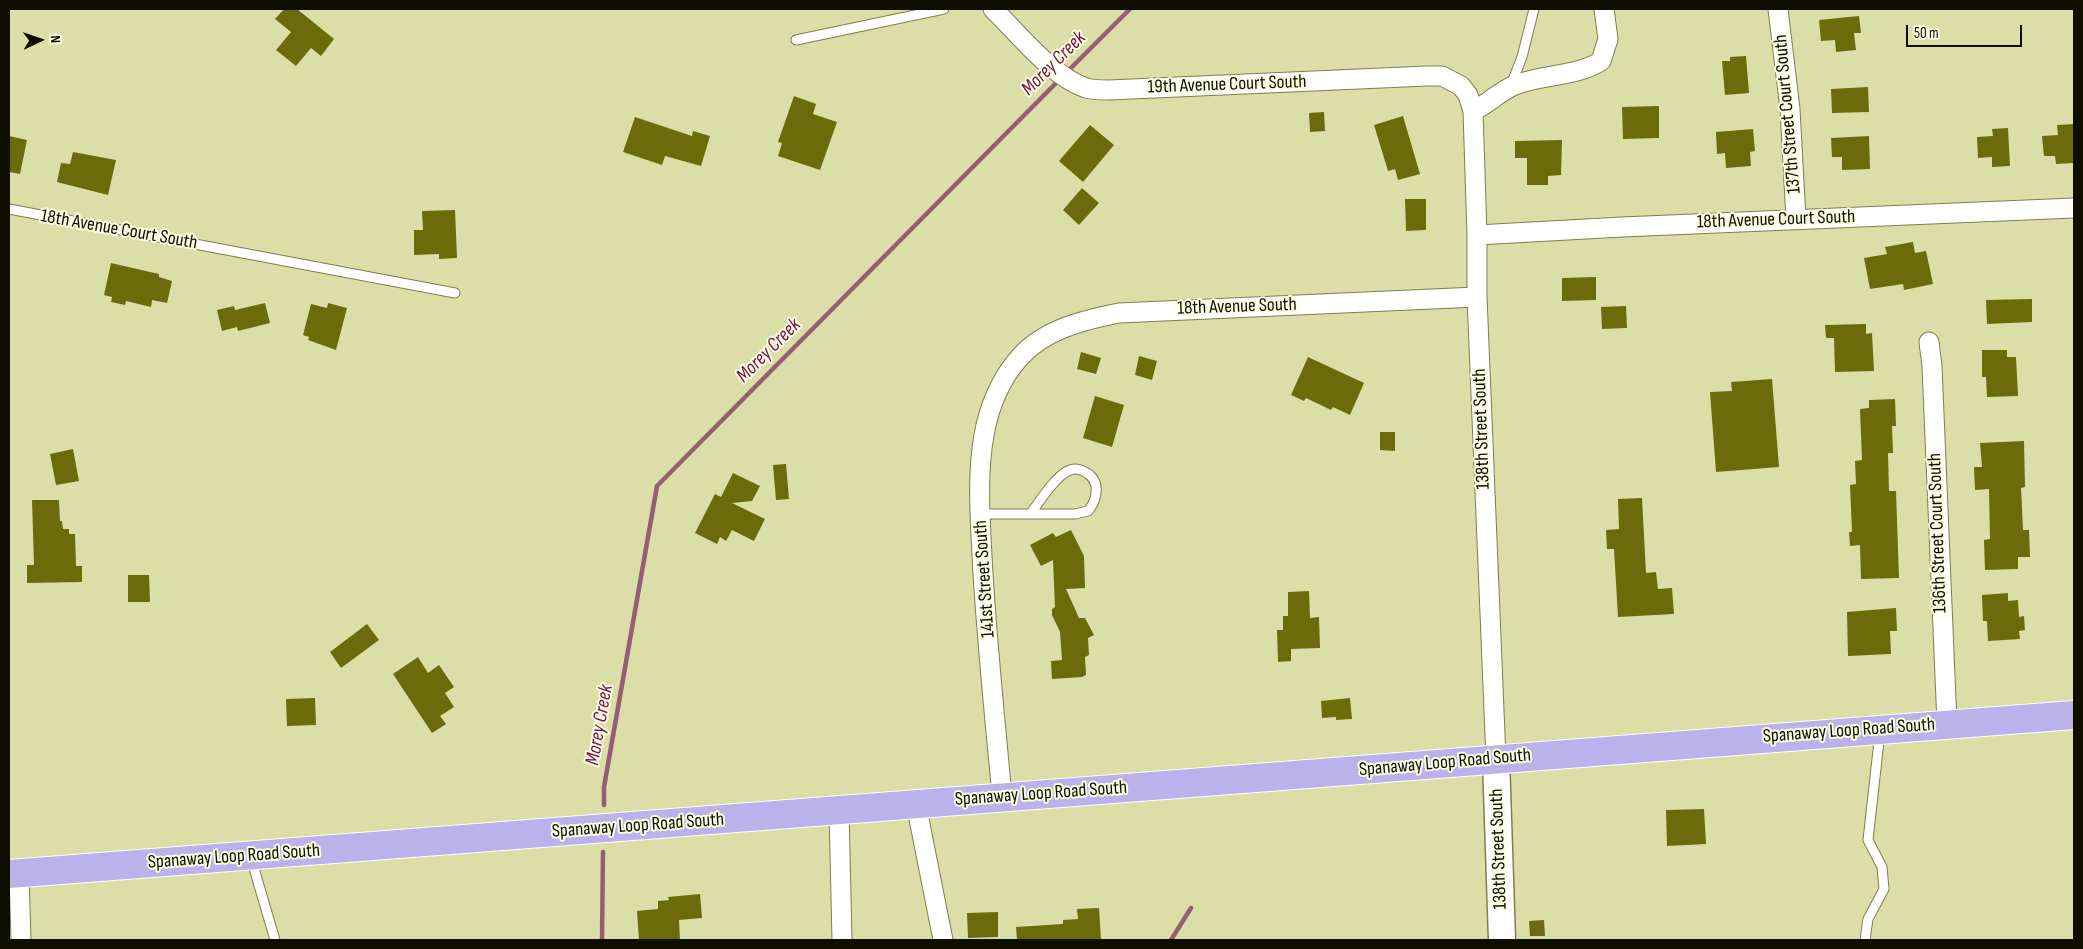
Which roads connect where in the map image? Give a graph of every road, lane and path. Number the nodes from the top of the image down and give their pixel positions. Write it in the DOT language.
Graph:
graph roads {
  1 [pos="944,9"];
  2 [pos="994,9"];
  3 [pos="1534,9"];
  4 [pos="1604,9"];
  5 [pos="1778,9"];
  6 [pos="796,40"];
  7 [pos="1509,88"];
  8 [pos="1473,111"];
  9 [pos="2074,208"];
  10 [pos="9,209"];
  11 [pos="1796,219"];
  12 [pos="1477,235"];
  13 [pos="455,293"];
  14 [pos="1477,297"];
  15 [pos="1929,342"];
  16 [pos="1012,367"];
  17 [pos="1031,513"];
  18 [pos="980,514"];
  19 [pos="2074,715"];
  20 [pos="1947,724"];
  21 [pos="1880,729"];
  22 [pos="1496,759"];
  23 [pos="1002,797"];
  24 [pos="916,804"];
  25 [pos="839,810"];
  26 [pos="250,856"];
  27 [pos="14,874"];
  28 [pos="21,940"];
  29 [pos="275,940"];
  30 [pos="842,940"];
  31 [pos="943,940"];
  32 [pos="1502,940"];
  33 [pos="1865,940"];
  1 -- 6 [label="lane"];
  2 -- 8 [label="street, 19th Avenue Court South"];
  3 -- 7 [label="lane"];
  4 -- 7 [label="street"];
  5 -- 11 [label="street, 137th Street Court South"];
  7 -- 8 [label="street"];
  8 -- 12 [label="street, 138th Street South"];
  9 -- 11 [label="street, 18th Avenue Court South"];
  10 -- 13 [label="lane, 18th Avenue Court South"];
  11 -- 12 [label="street, 18th Avenue Court South"];
  12 -- 14 [label="street, 138th Street South"];
  14 -- 16 [label="street, 18th Avenue South"];
  14 -- 22 [label="street, 138th Street South"];
  15 -- 20 [label="street, 136th Street Court South"];
  16 -- 18 [label="street, 141st Street South"];
  17 -- 17 [label="lane"];
  17 -- 18 [label="lane"];
  18 -- 23 [label="street, 141st Street South"];
  19 -- 20 [label="main road, Spanaway Loop Road South"];
  20 -- 21 [label="main road, Spanaway Loop Road South"];
  21 -- 22 [label="main road, Spanaway Loop Road South"];
  21 -- 33 [label="lane"];
  22 -- 23 [label="main road, Spanaway Loop Road South"];
  22 -- 32 [label="street, 138th Street South"];
  23 -- 24 [label="main road, Spanaway Loop Road South"];
  24 -- 25 [label="main road, Spanaway Loop Road South"];
  24 -- 31 [label="street"];
  25 -- 26 [label="main road, Spanaway Loop Road South"];
  25 -- 30 [label="street"];
  26 -- 27 [label="main road, Spanaway Loop Road South"];
  26 -- 29 [label="lane"];
  27 -- 28 [label="street"];
}
